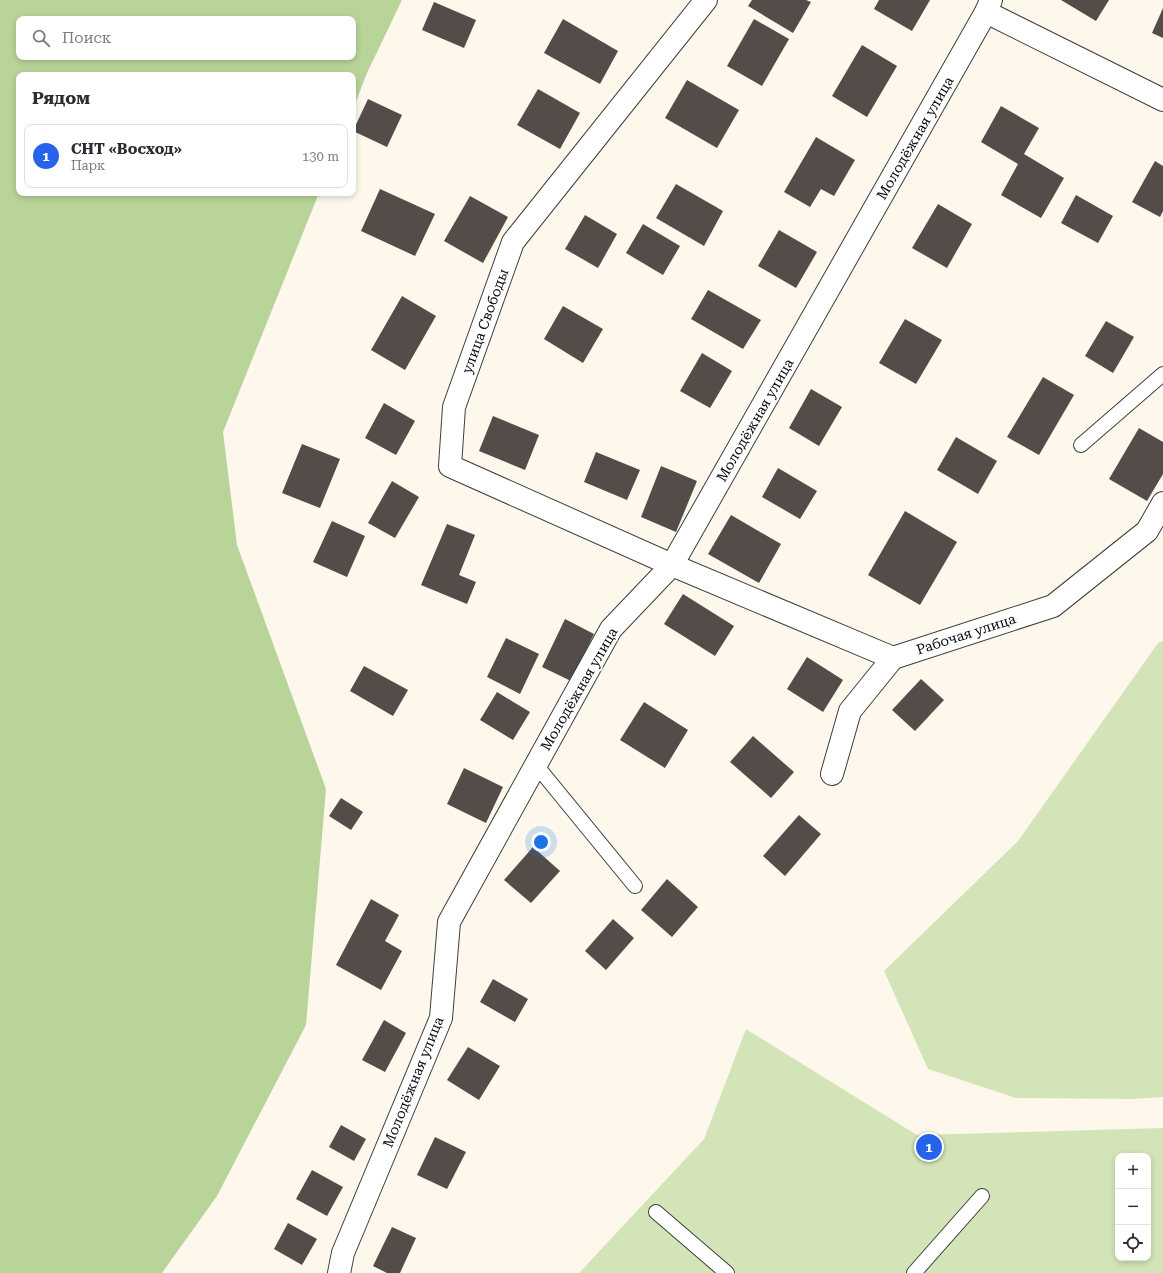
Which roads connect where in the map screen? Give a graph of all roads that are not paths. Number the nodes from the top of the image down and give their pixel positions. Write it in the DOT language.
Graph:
graph roads {
  1 [pos="706,0"];
  2 [pos="988,6"];
  3 [pos="1163,100"];
  4 [pos="1163,374"];
  5 [pos="1081,445"];
  6 [pos="1163,503"];
  7 [pos="672,565"];
  8 [pos="893,658"];
  9 [pos="536,765"];
  10 [pos="832,774"];
  11 [pos="635,886"];
  12 [pos="982,1196"];
  13 [pos="656,1212"];
  14 [pos="339,1273"];
  15 [pos="727,1273"];
  16 [pos="914,1273"];
  1 -- 7 [label="street, улица Свободы"];
  2 -- 3 [label="street"];
  2 -- 7 [label="street, Молодёжная улица"];
  4 -- 5 [label="lane"];
  6 -- 8 [label="street, Рабочая улица"];
  7 -- 8 [label="street"];
  7 -- 9 [label="street, Молодёжная улица"];
  8 -- 10 [label="street"];
  9 -- 11 [label="lane"];
  9 -- 14 [label="street, Молодёжная улица"];
  12 -- 16 [label="lane"];
  13 -- 15 [label="lane"];
}
